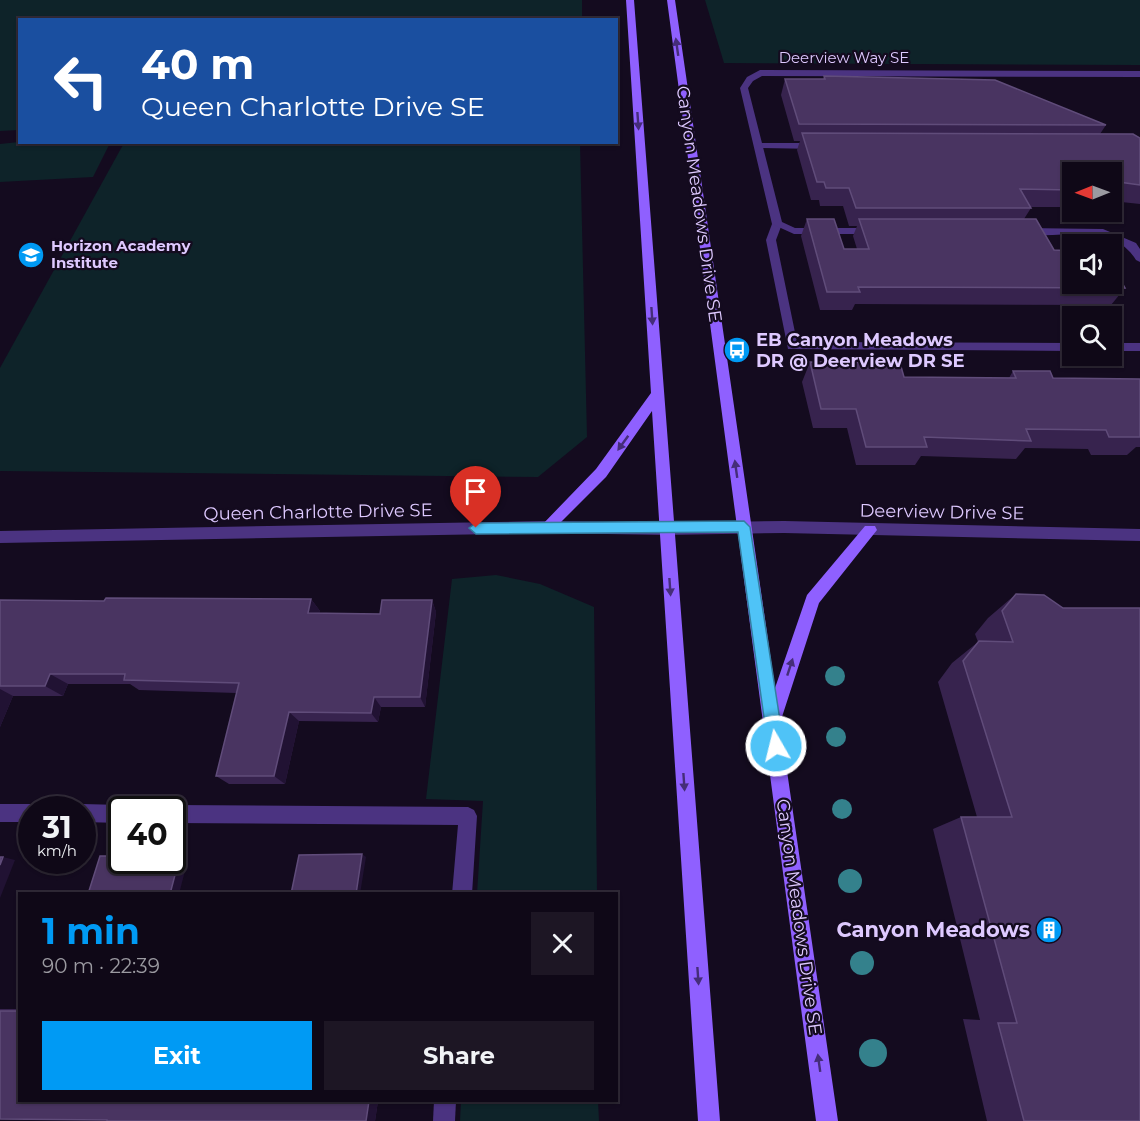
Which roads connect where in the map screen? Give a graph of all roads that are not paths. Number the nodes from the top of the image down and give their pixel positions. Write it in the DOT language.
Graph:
graph roads {
  1 [pos="630,0"];
  2 [pos="671,0"];
  3 [pos="1140,74"];
  4 [pos="759,146"];
  5 [pos="830,146"];
  6 [pos="777,224"];
  7 [pos="888,231"];
  8 [pos="1017,231"];
  9 [pos="1140,258"];
  10 [pos="1062,347"];
  11 [pos="1122,347"];
  12 [pos="1140,347"];
  13 [pos="657,395"];
  14 [pos="547,527"];
  15 [pos="744,527"];
  16 [pos="666,529"];
  17 [pos="870,530"];
  18 [pos="1140,535"];
  19 [pos="0,537"];
  20 [pos="772,723"];
  21 [pos="0,813"];
  22 [pos="18,813"];
  23 [pos="186,814"];
  24 [pos="462,892"];
  25 [pos="445,1102"];
  26 [pos="444,1121"];
  27 [pos="709,1121"];
  28 [pos="827,1121"];
  1 -- 13 [label="street, one-way"];
  15 -- 2 [label="street, Canyon Meadows Drive SE, one-way"];
  3 -- 4 [label="street, Deerview Way SE"];
  4 -- 5 [label="street"];
  4 -- 6 [label="street, Deerview Way SE"];
  6 -- 7 [label="street"];
  6 -- 10 [label="street, Deerview Way SE"];
  8 -- 9 [label="street"];
  11 -- 12 [label="street"];
  13 -- 14 [label="street, one-way"];
  13 -- 16 [label="street"];
  14 -- 16 [label="street, Queen Charlotte Drive SE"];
  14 -- 19 [label="street, Queen Charlotte Drive SE"];
  15 -- 16 [label="street, Queen Charlotte Drive SE"];
  15 -- 17 [label="street, Deerview Drive SE"];
  15 -- 20 [label="street, Canyon Meadows Drive SE"];
  16 -- 27 [label="street, one-way"];
  17 -- 18 [label="street, Deerview Drive SE"];
  20 -- 17 [label="street, one-way"];
  28 -- 20 [label="street, Canyon Meadows Drive SE, one-way"];
  21 -- 22 [label="street"];
  23 -- 24 [label="street"];
  25 -- 26 [label="street"];
}
